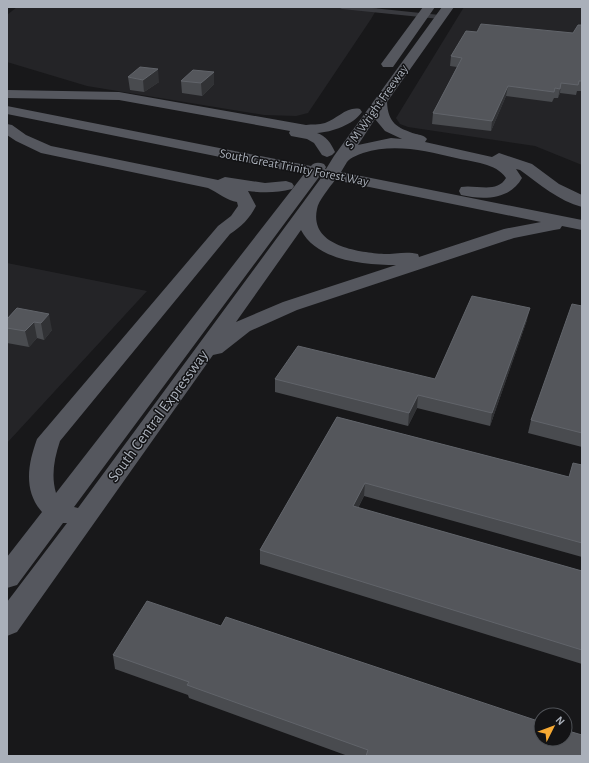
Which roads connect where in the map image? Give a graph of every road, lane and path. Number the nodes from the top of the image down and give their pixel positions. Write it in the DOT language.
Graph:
graph roads {
  1 [pos="342,7"];
  2 [pos="425,11"];
  3 [pos="444,12"];
  4 [pos="381,74"];
  5 [pos="7,94"];
  6 [pos="364,99"];
  7 [pos="7,100"];
  8 [pos="380,102"];
  9 [pos="7,110"];
  10 [pos="355,112"];
  11 [pos="112,119"];
  12 [pos="132,125"];
  13 [pos="7,128"];
  14 [pos="334,156"];
  15 [pos="271,159"];
  16 [pos="316,171"];
  17 [pos="225,182"];
  18 [pos="286,186"];
  19 [pos="240,197"];
  20 [pos="466,197"];
  21 [pos="582,202"];
  22 [pos="308,208"];
  23 [pos="582,214"];
  24 [pos="582,225"];
  25 [pos="189,372"];
  26 [pos="57,512"];
  27 [pos="85,518"];
  28 [pos="7,577"];
  29 [pos="7,624"];
  1 -- 2 [label="street"];
  2 -- 3 [label="street"];
  2 -- 4 [label="main road, S M Wright Freeway"];
  3 -- 8 [label="main road, S M Wright Freeway"];
  5 -- 10 [label="main road"];
  6 -- 10 [label="main road, S M Wright Freeway"];
  7 -- 12 [label="main road, South Great Trinity Forest Way"];
  8 -- 14 [label="main road, S M Wright Freeway"];
  8 -- 21 [label="main road"];
  9 -- 11 [label="main road, South Great Trinity Forest Way"];
  10 -- 14 [label="main road, S M Wright Freeway"];
  11 -- 12 [label="main road"];
  11 -- 14 [label="main road"];
  11 -- 15 [label="main road, South Great Trinity Forest Way"];
  11 -- 17 [label="main road"];
  12 -- 15 [label="main road, South Great Trinity Forest Way"];
  13 -- 19 [label="main road"];
  14 -- 16 [label="main road, S M Wright Freeway"];
  14 -- 20 [label="main road"];
  14 -- 22 [label="main road, S M Wright Freeway"];
  15 -- 20 [label="main road, South Great Trinity Forest Way"];
  16 -- 18 [label="main road"];
  16 -- 26 [label="main road, South Central Expressway"];
  17 -- 18 [label="main road"];
  17 -- 19 [label="main road"];
  18 -- 19 [label="main road"];
  19 -- 26 [label="main road"];
  20 -- 22 [label="main road"];
  20 -- 23 [label="main road, South Great Trinity Forest Way"];
  20 -- 24 [label="main road, South Great Trinity Forest Way"];
  22 -- 25 [label="main road, South Central Expressway"];
  24 -- 25 [label="main road"];
  25 -- 27 [label="main road, South Central Expressway"];
  26 -- 27 [label="main road"];
  26 -- 28 [label="main road, South Central Expressway"];
  27 -- 29 [label="main road, South Central Expressway"];
}
